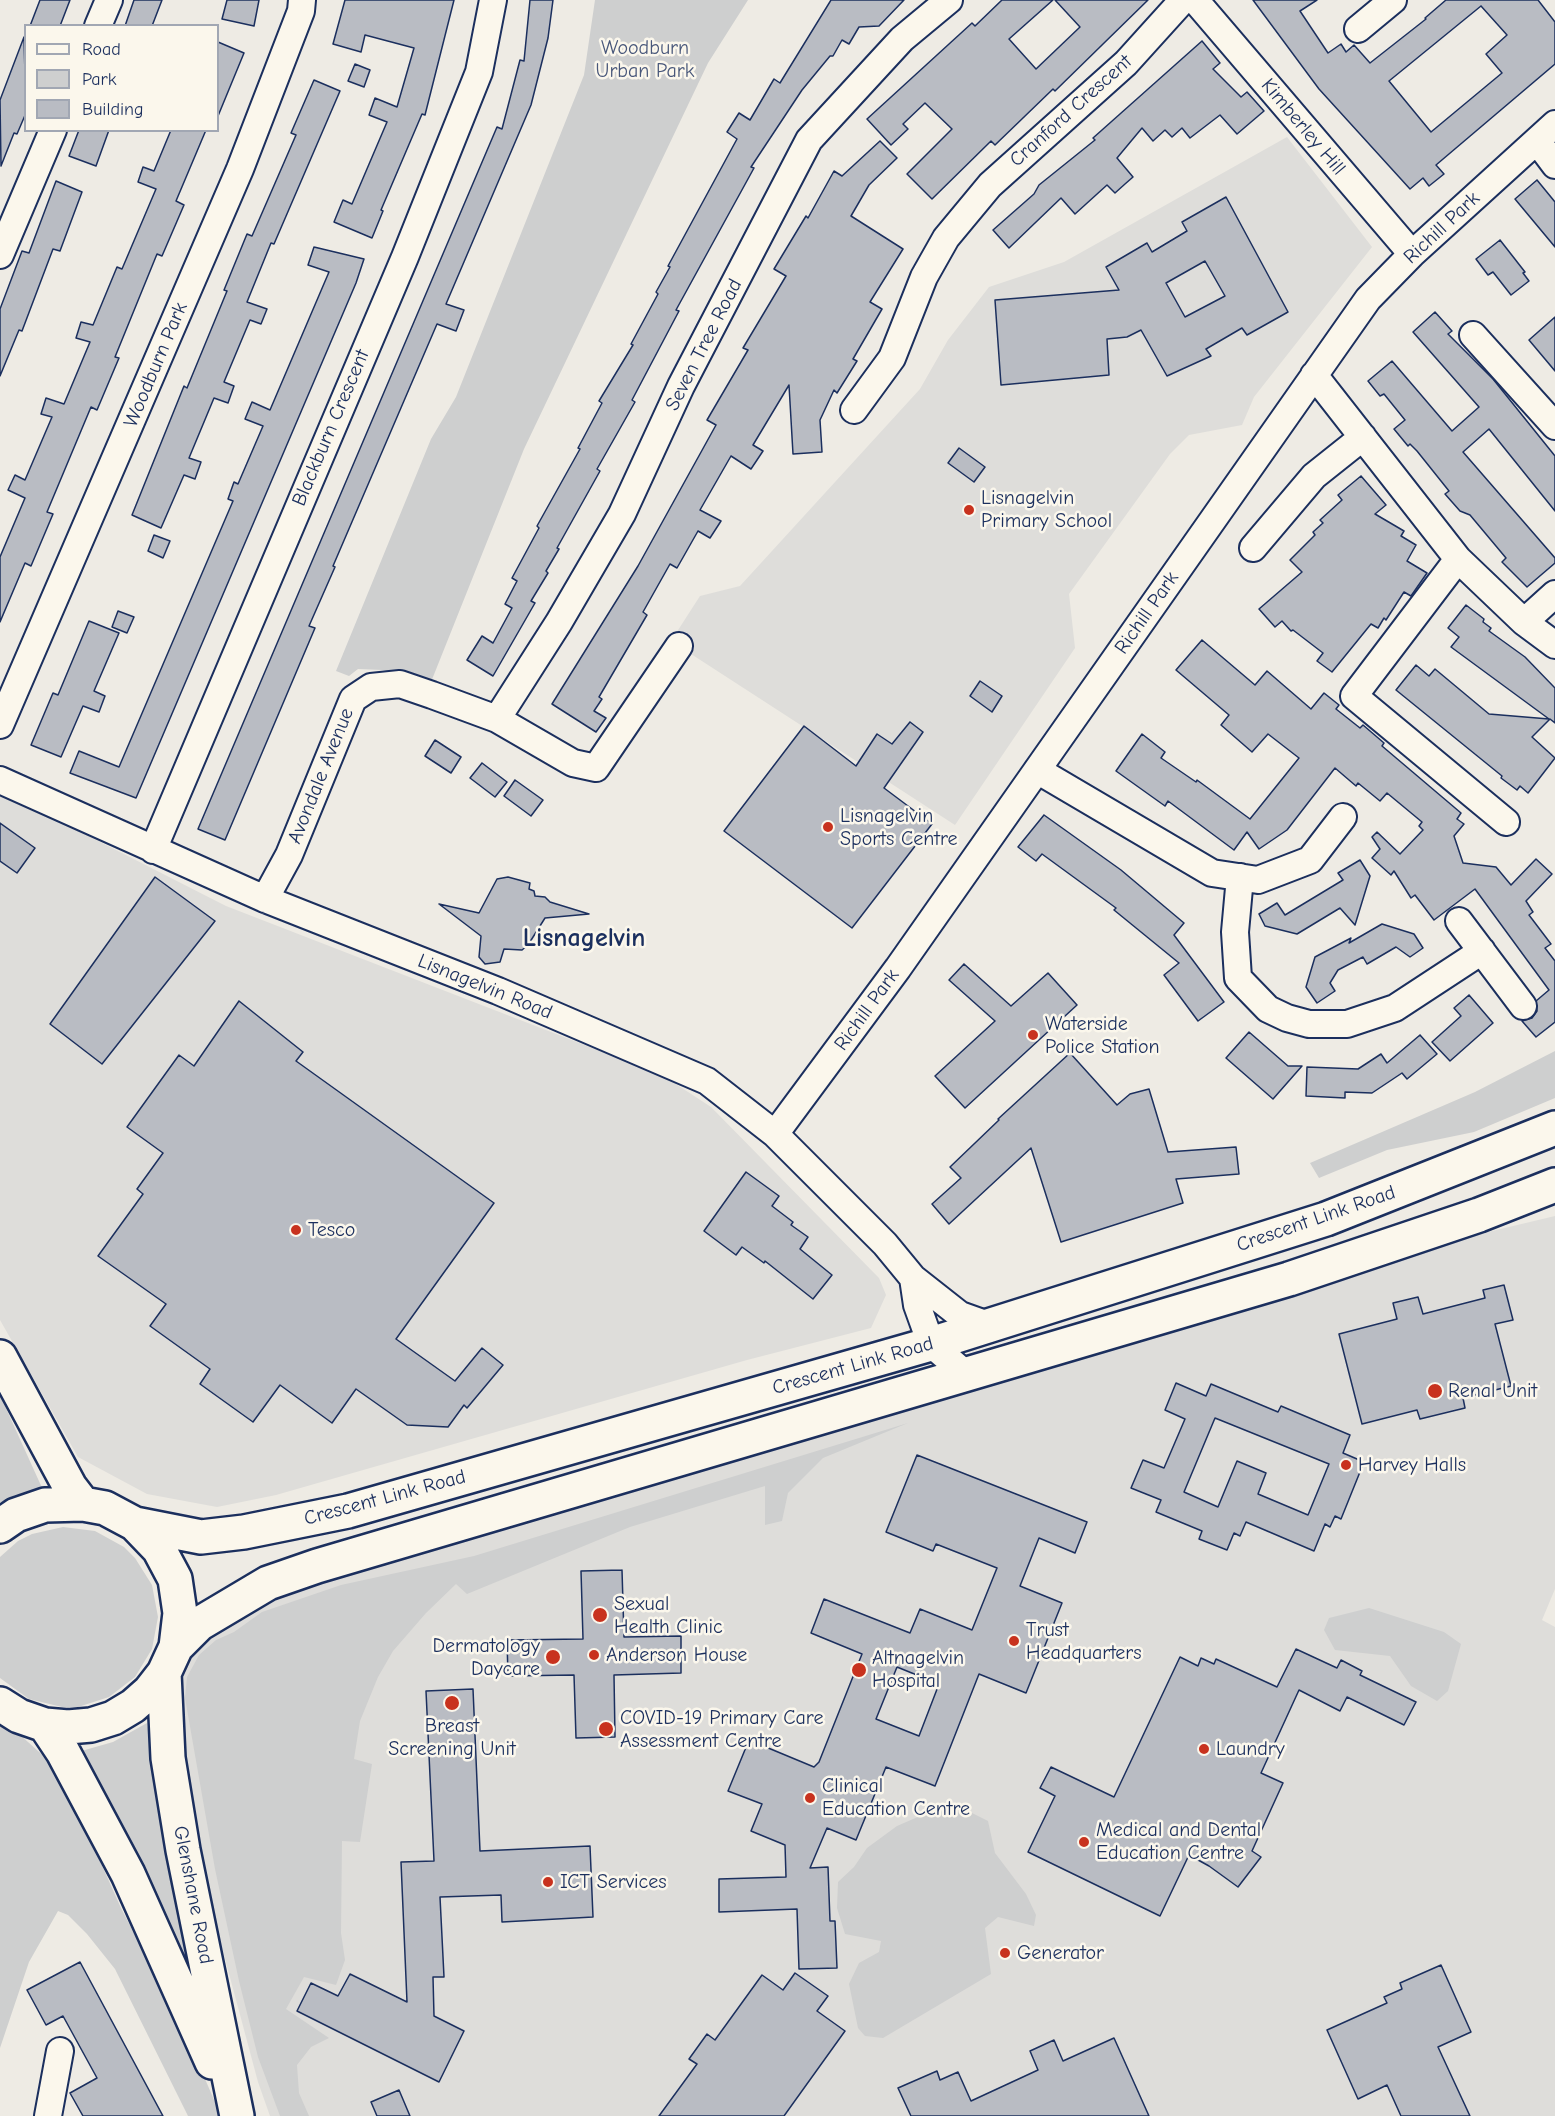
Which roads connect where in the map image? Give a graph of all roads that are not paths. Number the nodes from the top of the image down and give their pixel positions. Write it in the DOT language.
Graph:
graph roads {
  1 [pos="109,0"];
  2 [pos="302,0"];
  3 [pos="493,0"];
  4 [pos="949,0"];
  5 [pos="1183,0"];
  6 [pos="1195,0"];
  7 [pos="1393,0"];
  8 [pos="99,24"];
  9 [pos="1358,29"];
  10 [pos="52,132"];
  11 [pos="1546,133"];
  12 [pos="1555,165"];
  13 [pos="1412,254"];
  14 [pos="0,255"];
  15 [pos="1473,335"];
  16 [pos="1314,375"];
  17 [pos="854,410"];
  18 [pos="1555,426"];
  19 [pos="1363,437"];
  20 [pos="1253,548"];
  21 [pos="1458,559"];
  22 [pos="1555,594"];
  23 [pos="1524,622"];
  24 [pos="1555,645"];
  25 [pos="679,646"];
  26 [pos="497,719"];
  27 [pos="0,725"];
  28 [pos="1037,770"];
  29 [pos="0,780"];
  30 [pos="1343,818"];
  31 [pos="1506,822"];
  32 [pos="153,850"];
  33 [pos="1240,877"];
  34 [pos="265,899"];
  35 [pos="1459,921"];
  36 [pos="1482,951"];
  37 [pos="1523,1006"];
  38 [pos="1555,1128"];
  39 [pos="775,1134"];
  40 [pos="1555,1185"];
  41 [pos="913,1278"];
  42 [pos="988,1325"];
  43 [pos="931,1344"];
  44 [pos="0,1357"];
  45 [pos="968,1376"];
  46 [pos="83,1504"];
  47 [pos="135,1524"];
  48 [pos="0,1526"];
  49 [pos="170,1660"];
  50 [pos="0,1704"];
  51 [pos="45,1725"];
  52 [pos="60,2051"];
  53 [pos="48,2116"];
  54 [pos="237,2116"];
  1 -- 8 [label="street"];
  2 -- 27 [label="street, Woodburn Park"];
  3 -- 32 [label="street, Blackburn Crescent"];
  4 -- 26 [label="street, Seven Tree Road"];
  5 -- 17 [label="street, Cranford Crescent"];
  6 -- 13 [label="street, Kimberley Hill"];
  7 -- 9 [label="street"];
  10 -- 14 [label="street"];
  11 -- 12 [label="street"];
  11 -- 13 [label="street, Richill Park"];
  13 -- 16 [label="street, Richill Park"];
  15 -- 18 [label="street"];
  16 -- 19 [label="street"];
  16 -- 28 [label="street, Richill Park"];
  19 -- 20 [label="street"];
  19 -- 21 [label="street"];
  21 -- 23 [label="street"];
  21 -- 31 [label="street"];
  22 -- 23 [label="street"];
  23 -- 24 [label="street"];
  25 -- 26 [label="street, Avondale Avenue"];
  26 -- 34 [label="street, Avondale Avenue"];
  28 -- 33 [label="street"];
  28 -- 39 [label="street, Richill Park"];
  29 -- 32 [label="street, Lisnagelvin Road"];
  30 -- 33 [label="street"];
  32 -- 34 [label="street, Lisnagelvin Road"];
  33 -- 36 [label="street"];
  34 -- 39 [label="street, Lisnagelvin Road"];
  35 -- 36 [label="street"];
  36 -- 37 [label="street"];
  38 -- 42 [label="highway, Crescent Link Road"];
  39 -- 41 [label="street, Lisnagelvin Road"];
  40 -- 45 [label="highway"];
  41 -- 42 [label="street, Lisnagelvin Road"];
  41 -- 43 [label="street"];
  42 -- 43 [label="highway, Crescent Link Road"];
  43 -- 45 [label="street"];
  43 -- 47 [label="highway, Crescent Link Road"];
  44 -- 46 [label="highway"];
  45 -- 49 [label="highway"];
  46 -- 47 [label="highway"];
  46 -- 48 [label="highway"];
  47 -- 49 [label="highway, Glenshane Road"];
  49 -- 51 [label="highway"];
  49 -- 54 [label="highway, Glenshane Road"];
  50 -- 51 [label="highway"];
  51 -- 54 [label="highway, Glenshane Road"];
  52 -- 53 [label="street"];
}
